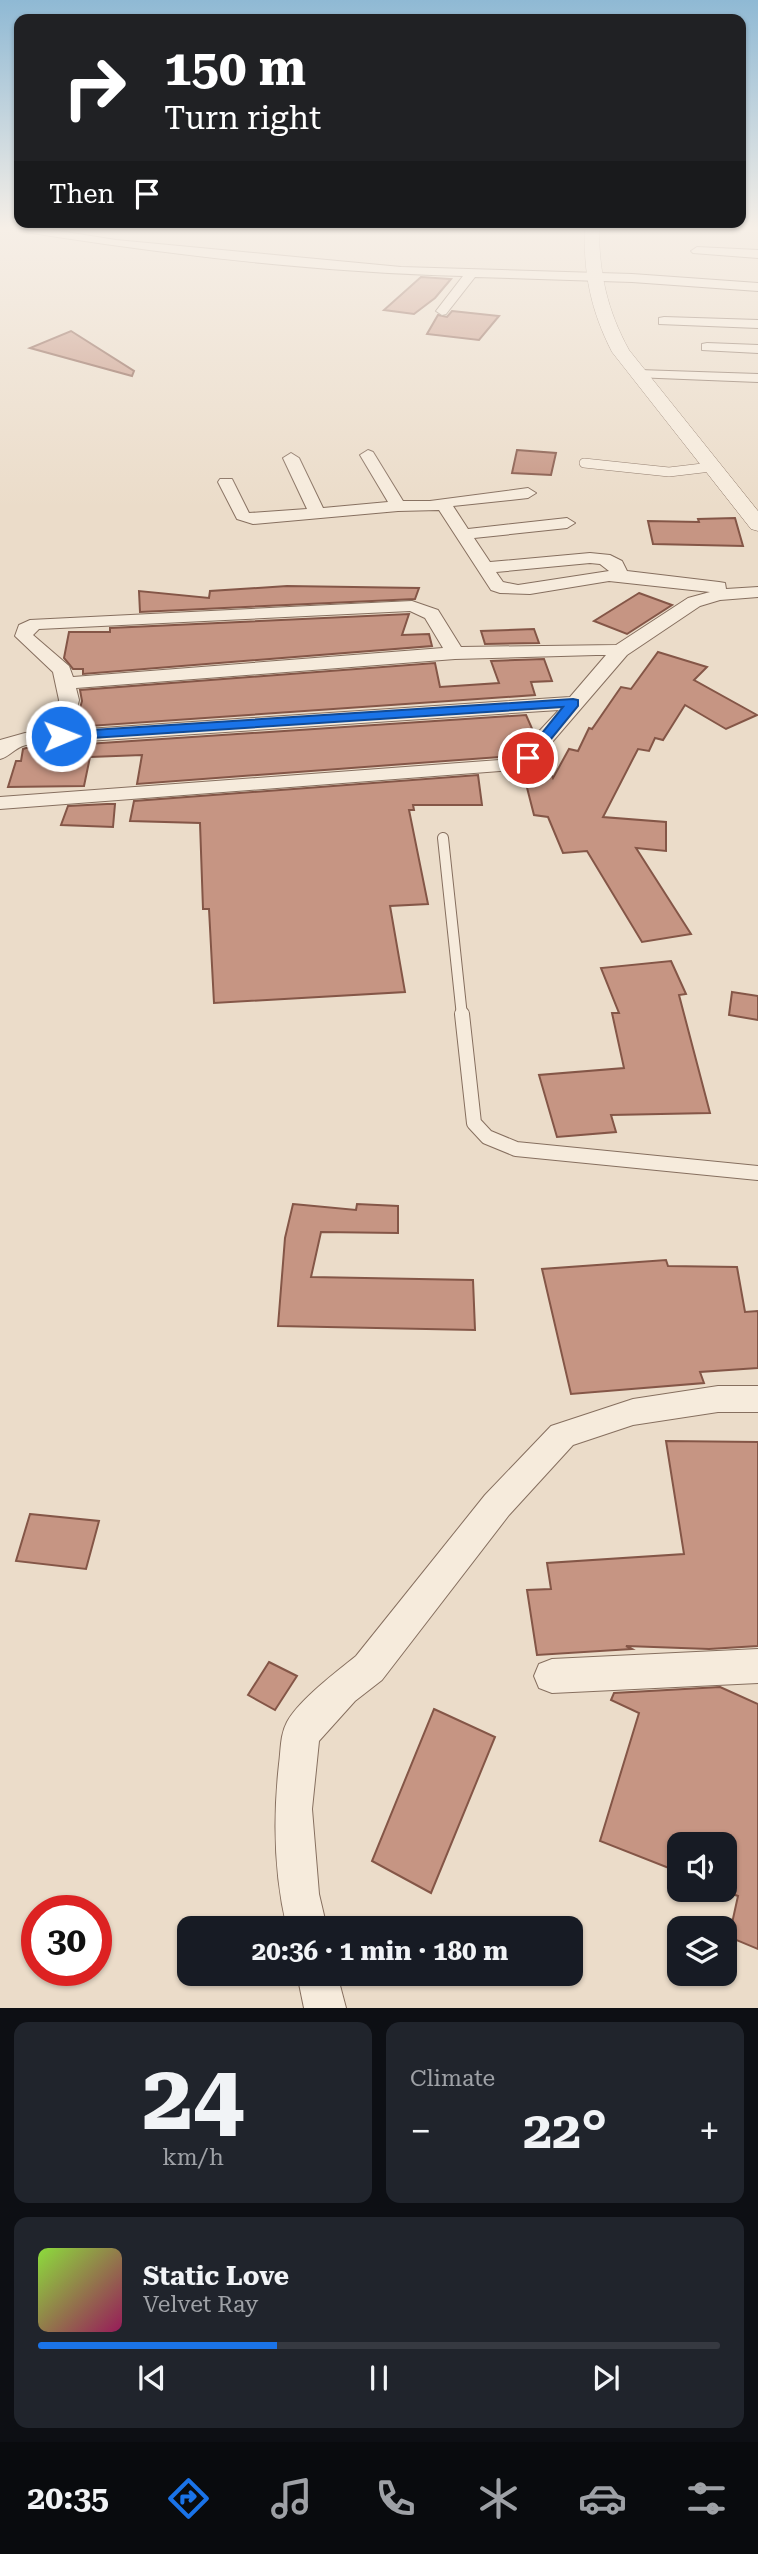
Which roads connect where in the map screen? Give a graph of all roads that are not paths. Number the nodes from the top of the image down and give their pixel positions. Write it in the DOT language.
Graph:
graph roads {
  1 [pos="604,321"];
  2 [pos="664,321"];
  3 [pos="758,324"];
  4 [pos="706,347"];
  5 [pos="758,349"];
  6 [pos="639,374"];
  7 [pos="758,378"];
  8 [pos="368,455"];
  9 [pos="290,458"];
  10 [pos="584,463"];
  11 [pos="711,467"];
  12 [pos="226,482"];
  13 [pos="528,493"];
  14 [pos="436,503"];
  15 [pos="398,506"];
  16 [pos="318,515"];
  17 [pos="567,523"];
  18 [pos="758,524"];
  19 [pos="464,534"];
  20 [pos="486,568"];
  21 [pos="620,576"];
  22 [pos="758,583"];
  23 [pos="758,592"];
  24 [pos="620,651"];
  25 [pos="455,653"];
  26 [pos="65,682"];
  27 [pos="573,703"];
  28 [pos="61,736"];
  29 [pos="0,753"];
  30 [pos="0,803"];
  31 [pos="443,838"];
  32 [pos="758,1173"];
  33 [pos="758,1399"];
  34 [pos="758,1666"];
  35 [pos="552,1676"];
  36 [pos="304,1916"];
  37 [pos="320,1986"];
  38 [pos="325,2008"];
  1 -- 6 [label="street"];
  2 -- 3 [label="street"];
  4 -- 5 [label="street"];
  6 -- 7 [label="street"];
  6 -- 11 [label="street"];
  8 -- 15 [label="street"];
  9 -- 16 [label="street"];
  10 -- 11 [label="lane"];
  11 -- 18 [label="street"];
  12 -- 16 [label="street"];
  13 -- 14 [label="street"];
  14 -- 15 [label="street"];
  14 -- 19 [label="street"];
  15 -- 16 [label="street"];
  17 -- 19 [label="street"];
  19 -- 20 [label="street"];
  20 -- 21 [label="street"];
  20 -- 21 [label="street"];
  21 -- 22 [label="street"];
  23 -- 24 [label="street"];
  24 -- 25 [label="street"];
  24 -- 27 [label="street"];
  25 -- 26 [label="street"];
  25 -- 26 [label="street"];
  26 -- 28 [label="street"];
  27 -- 28 [label="street"];
  27 -- 30 [label="street"];
  28 -- 29 [label="street"];
  31 -- 32 [label="lane"];
  33 -- 36 [label="street"];
  34 -- 35 [label="street"];
  37 -- 38 [label="street"];
}
